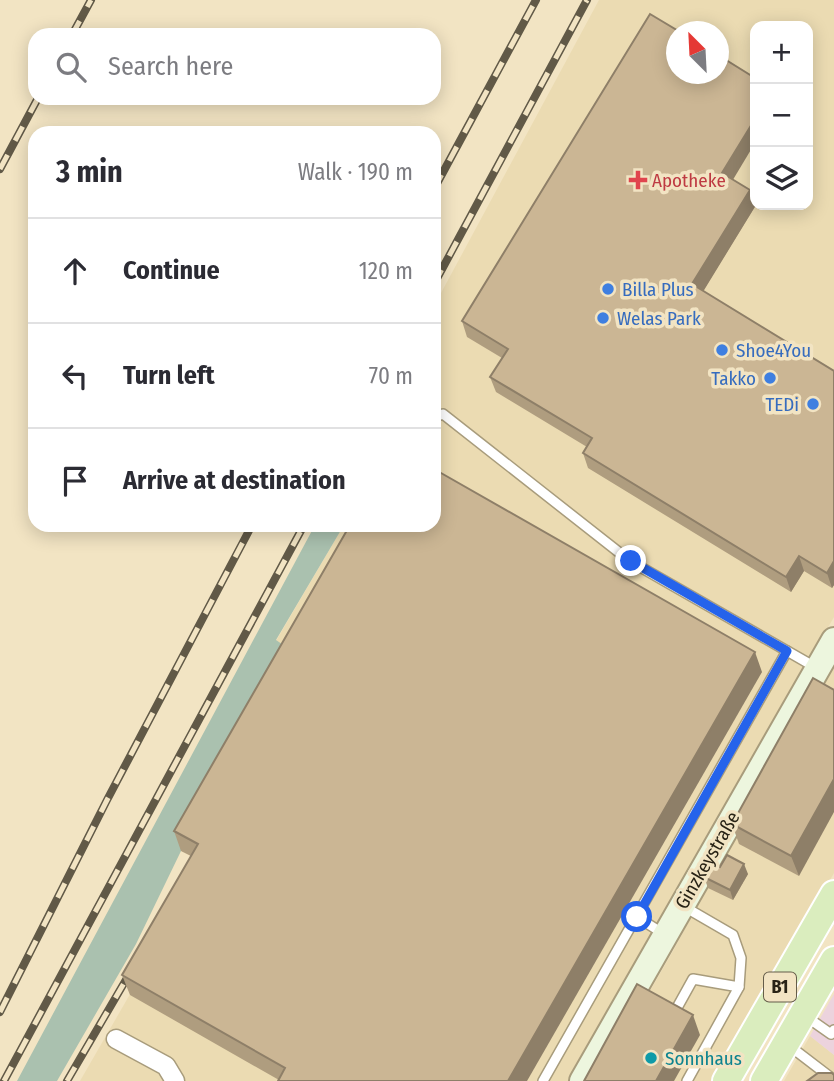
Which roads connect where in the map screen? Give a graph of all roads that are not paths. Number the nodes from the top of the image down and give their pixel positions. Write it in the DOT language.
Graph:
graph roads {
  1 [pos="441,415"];
  2 [pos="834,640"];
  3 [pos="787,651"];
  4 [pos="816,668"];
  5 [pos="834,894"];
  6 [pos="681,905"];
  7 [pos="637,917"];
  8 [pos="664,934"];
  9 [pos="834,960"];
  10 [pos="739,987"];
  11 [pos="678,1006"];
  12 [pos="802,1014"];
  13 [pos="834,1030"];
  14 [pos="116,1039"];
  15 [pos="785,1043"];
  16 [pos="834,1080"];
  17 [pos="175,1081"];
  18 [pos="543,1081"];
  19 [pos="582,1081"];
  20 [pos="687,1081"];
  21 [pos="726,1081"];
  22 [pos="764,1081"];
  1 -- 3 [label="lane"];
  2 -- 4 [label="street, Ginzkeystraße"];
  3 -- 4 [label="lane"];
  3 -- 7 [label="lane"];
  4 -- 6 [label="street, Ginzkeystraße"];
  5 -- 21 [label="main road, B1"];
  6 -- 8 [label="street, Ginzkeystraße"];
  6 -- 10 [label="lane"];
  7 -- 8 [label="lane"];
  7 -- 18 [label="lane"];
  8 -- 19 [label="street, Ginzkeystraße"];
  9 -- 12 [label="main road, B1"];
  10 -- 11 [label="lane"];
  10 -- 20 [label="lane"];
  12 -- 13 [label="lane"];
  12 -- 15 [label="main road, B1"];
  14 -- 17 [label="street"];
  15 -- 16 [label="lane"];
  15 -- 22 [label="main road, B1"];
}
